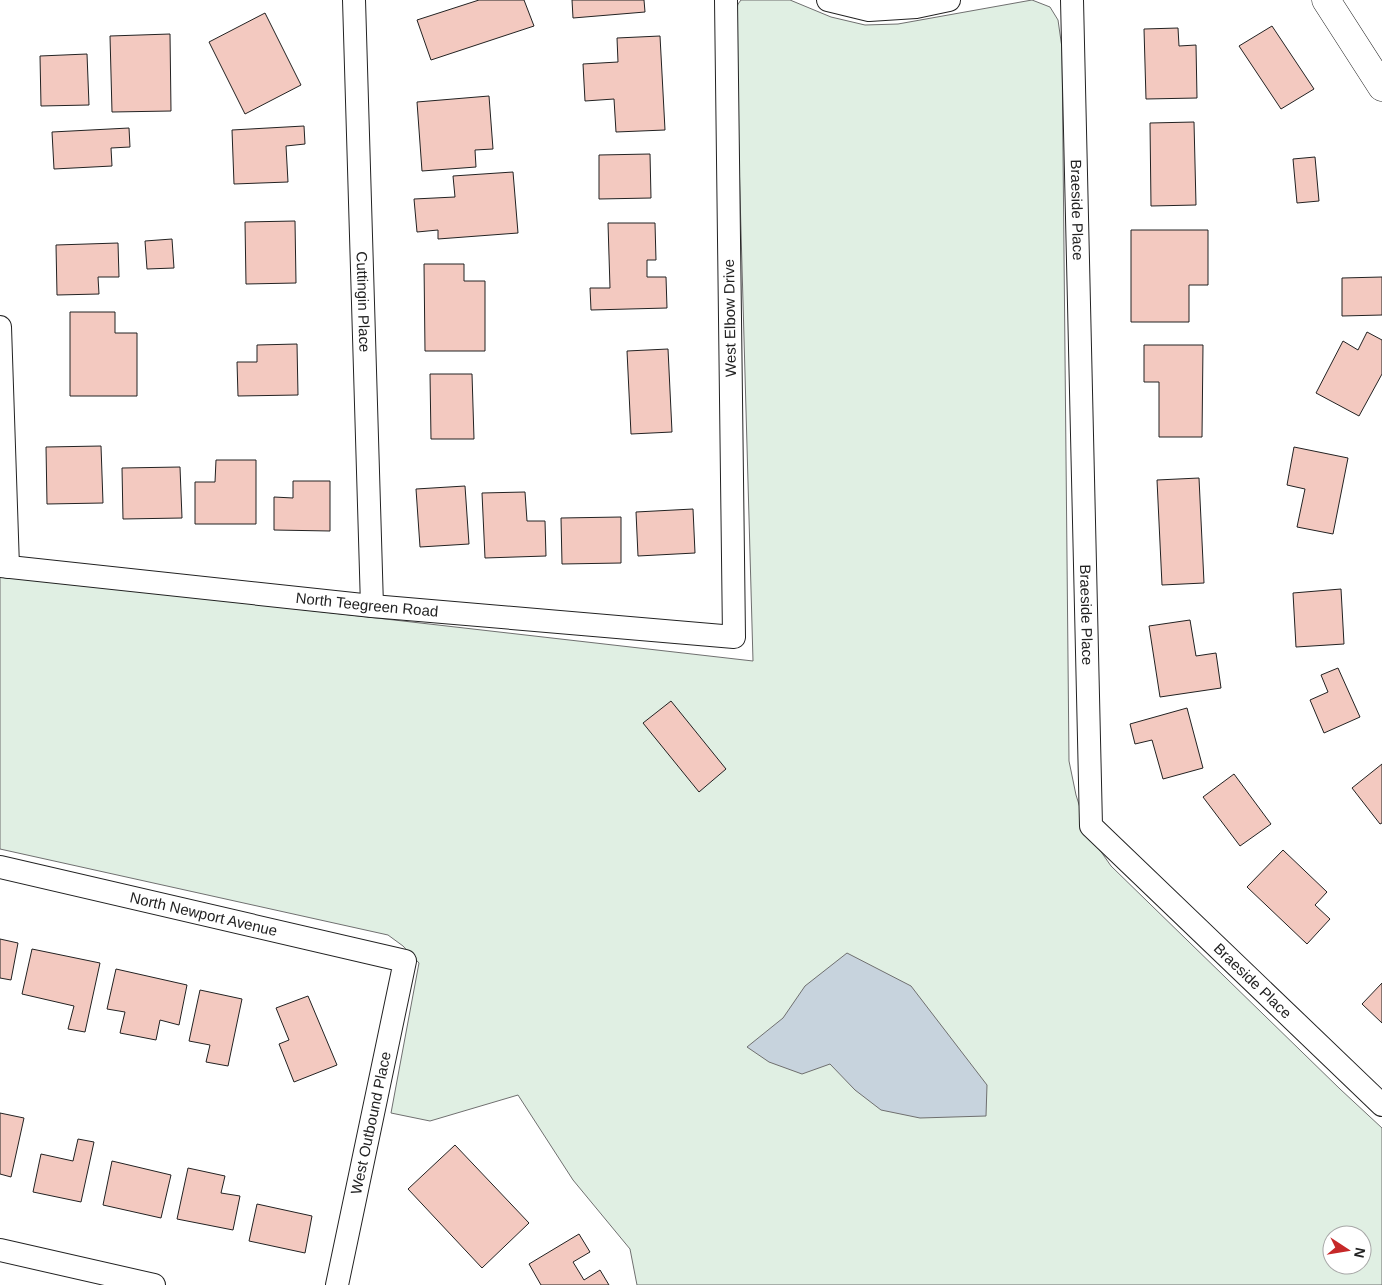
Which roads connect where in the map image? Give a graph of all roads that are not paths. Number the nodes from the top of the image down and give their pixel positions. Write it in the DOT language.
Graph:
graph roads {
  1 [pos="354,0"];
  2 [pos="726,0"];
  3 [pos="828,0"];
  4 [pos="949,0"];
  5 [pos="1072,0"];
  6 [pos="1326,0"];
  7 [pos="1382,87"];
  8 [pos="0,327"];
  9 [pos="4,567"];
  10 [pos="372,606"];
  11 [pos="734,637"];
  12 [pos="0,868"];
  13 [pos="405,961"];
  14 [pos="1382,1105"];
  15 [pos="0,1250"];
  16 [pos="154,1285"];
  17 [pos="337,1285"];
  1 -- 10 [label="street, Cuttingin Place"];
  2 -- 11 [label="street, West Elbow Drive"];
  3 -- 4 [label="street"];
  5 -- 14 [label="street, Braeside Place"];
  6 -- 7 [label="street"];
  8 -- 9 [label="street"];
  9 -- 10 [label="street, North Teegreen Road"];
  10 -- 11 [label="street, North Teegreen Road"];
  12 -- 13 [label="street, North Newport Avenue"];
  13 -- 17 [label="street, West Outbound Place"];
  15 -- 16 [label="street"];
}
